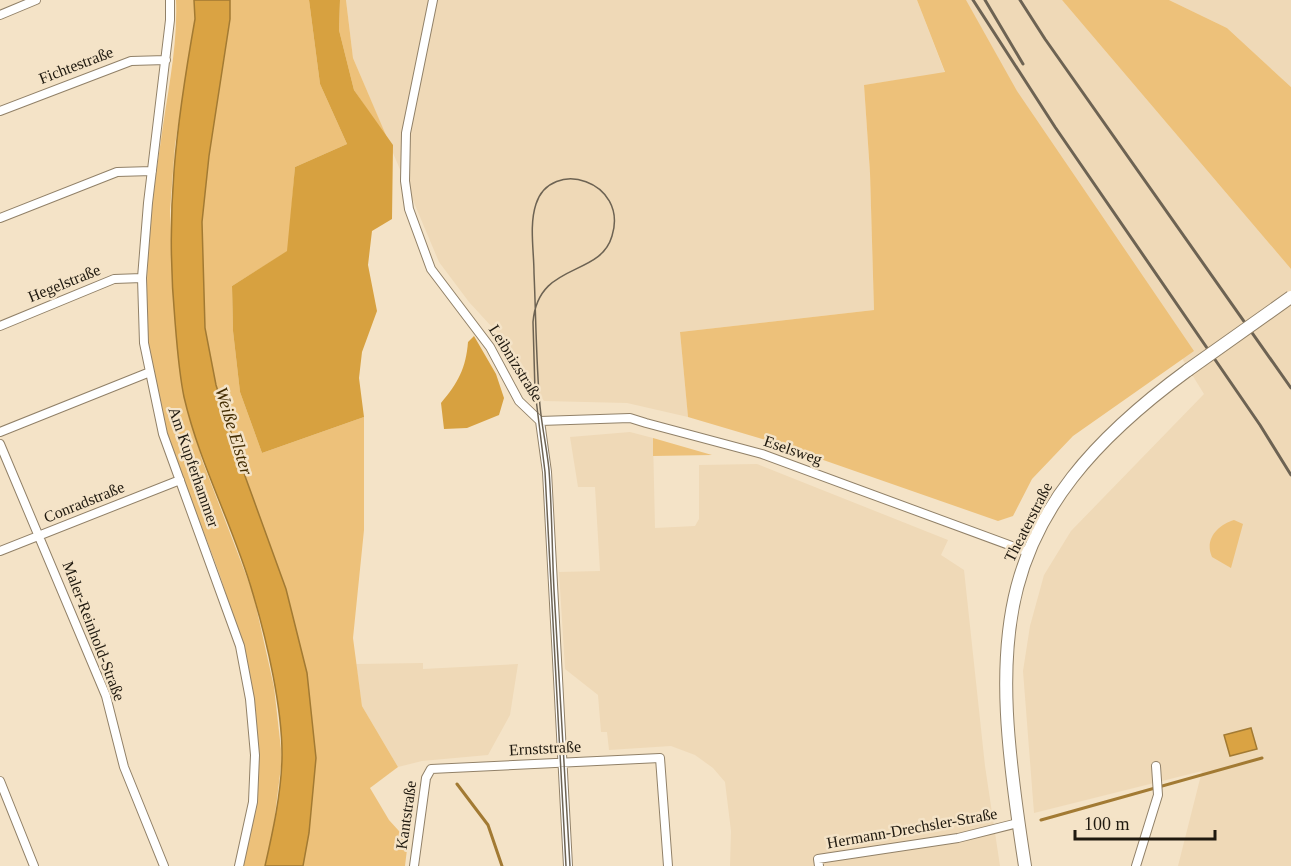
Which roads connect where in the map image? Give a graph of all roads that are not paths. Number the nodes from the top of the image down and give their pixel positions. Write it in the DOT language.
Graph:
graph roads {
  1 [pos="36,0"];
  2 [pos="170,0"];
  3 [pos="433,0"];
  4 [pos="0,15"];
  5 [pos="166,60"];
  6 [pos="0,111"];
  7 [pos="152,171"];
  8 [pos="0,218"];
  9 [pos="142,278"];
  10 [pos="1291,297"];
  11 [pos="0,326"];
  12 [pos="150,372"];
  13 [pos="540,421"];
  14 [pos="0,432"];
  15 [pos="0,444"];
  16 [pos="180,480"];
  17 [pos="40,535"];
  18 [pos="0,551"];
  19 [pos="1028,552"];
  20 [pos="562,762"];
  21 [pos="1156,766"];
  22 [pos="431,769"];
  23 [pos="0,781"];
  24 [pos="1018,823"];
  25 [pos="34,866"];
  26 [pos="164,866"];
  27 [pos="239,866"];
  28 [pos="414,866"];
  29 [pos="568,866"];
  30 [pos="668,866"];
  31 [pos="819,866"];
  32 [pos="1025,866"];
  33 [pos="1136,866"];
  1 -- 4 [label="street"];
  2 -- 5 [label="street, Am Kupferhammer"];
  3 -- 13 [label="street, Leibnizstraße"];
  5 -- 6 [label="street, Fichtestraße"];
  5 -- 7 [label="street, Am Kupferhammer"];
  7 -- 8 [label="street"];
  7 -- 9 [label="street, Am Kupferhammer"];
  9 -- 11 [label="street, Hegelstraße"];
  9 -- 12 [label="street, Am Kupferhammer"];
  10 -- 19 [label="main road, Theaterstraße, bridge"];
  12 -- 14 [label="street"];
  12 -- 16 [label="street, Am Kupferhammer"];
  13 -- 19 [label="street, Eselsweg"];
  13 -- 20 [label="street, Leibnizstraße"];
  15 -- 17 [label="street, Maler-Reinhold-Straße"];
  16 -- 17 [label="street, Conradstraße"];
  16 -- 27 [label="street, Am Kupferhammer"];
  17 -- 18 [label="street, Conradstraße"];
  17 -- 26 [label="street, Maler-Reinhold-Straße"];
  19 -- 24 [label="main road, Theaterstraße"];
  20 -- 22 [label="street, Ernststraße"];
  20 -- 29 [label="street, Leibnizstraße"];
  20 -- 30 [label="street, Ernststraße"];
  21 -- 33 [label="street"];
  22 -- 28 [label="street, Kantstraße"];
  23 -- 25 [label="street"];
  24 -- 31 [label="street, Hermann-Drechsler-Straße"];
  24 -- 32 [label="main road, Theaterstraße"];
}
